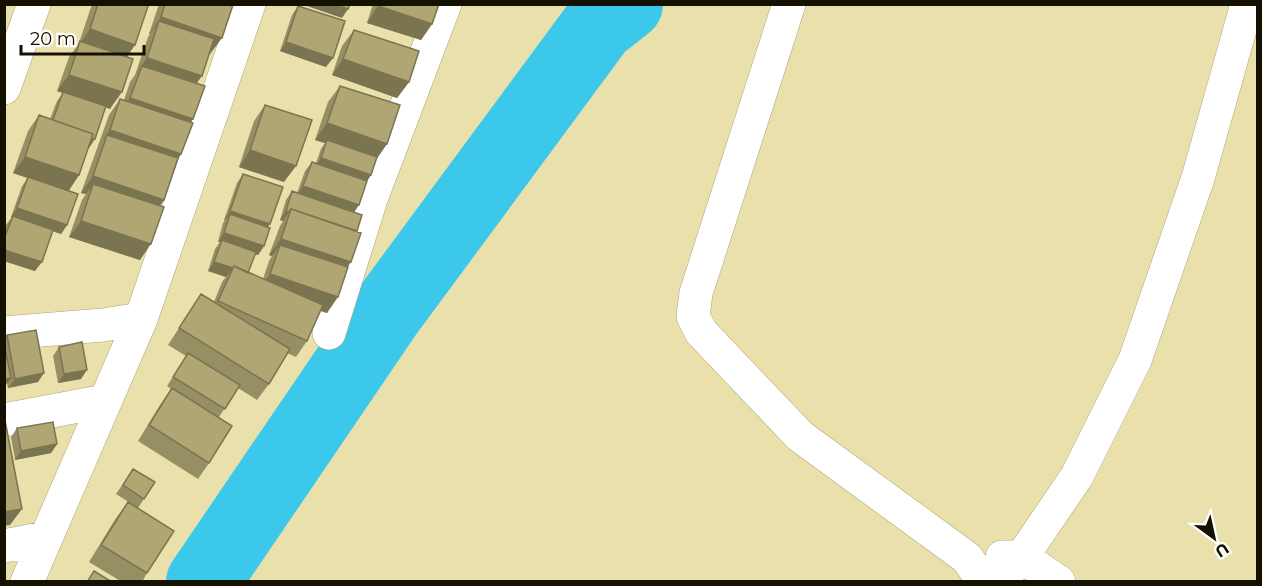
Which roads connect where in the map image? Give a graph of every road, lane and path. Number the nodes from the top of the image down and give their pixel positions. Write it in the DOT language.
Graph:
graph roads {
  1 [pos="34,4"];
  2 [pos="249,4"];
  3 [pos="445,4"];
  4 [pos="789,4"];
  5 [pos="1245,4"];
  6 [pos="4,88"];
  7 [pos="141,319"];
  8 [pos="4,333"];
  9 [pos="329,333"];
  10 [pos="105,401"];
  11 [pos="4,420"];
  12 [pos="45,538"];
  13 [pos="4,546"];
  14 [pos="1022,557"];
  15 [pos="976,570"];
  16 [pos="27,582"];
  17 [pos="997,582"];
  18 [pos="1059,582"];
  1 -- 6 [label="street"];
  2 -- 7 [label="street"];
  3 -- 9 [label="street"];
  4 -- 15 [label="street"];
  5 -- 14 [label="street"];
  7 -- 8 [label="street"];
  7 -- 10 [label="street"];
  10 -- 11 [label="street"];
  10 -- 12 [label="street"];
  12 -- 13 [label="street"];
  12 -- 16 [label="street"];
  14 -- 15 [label="street"];
  14 -- 17 [label="street"];
  14 -- 18 [label="street"];
}
